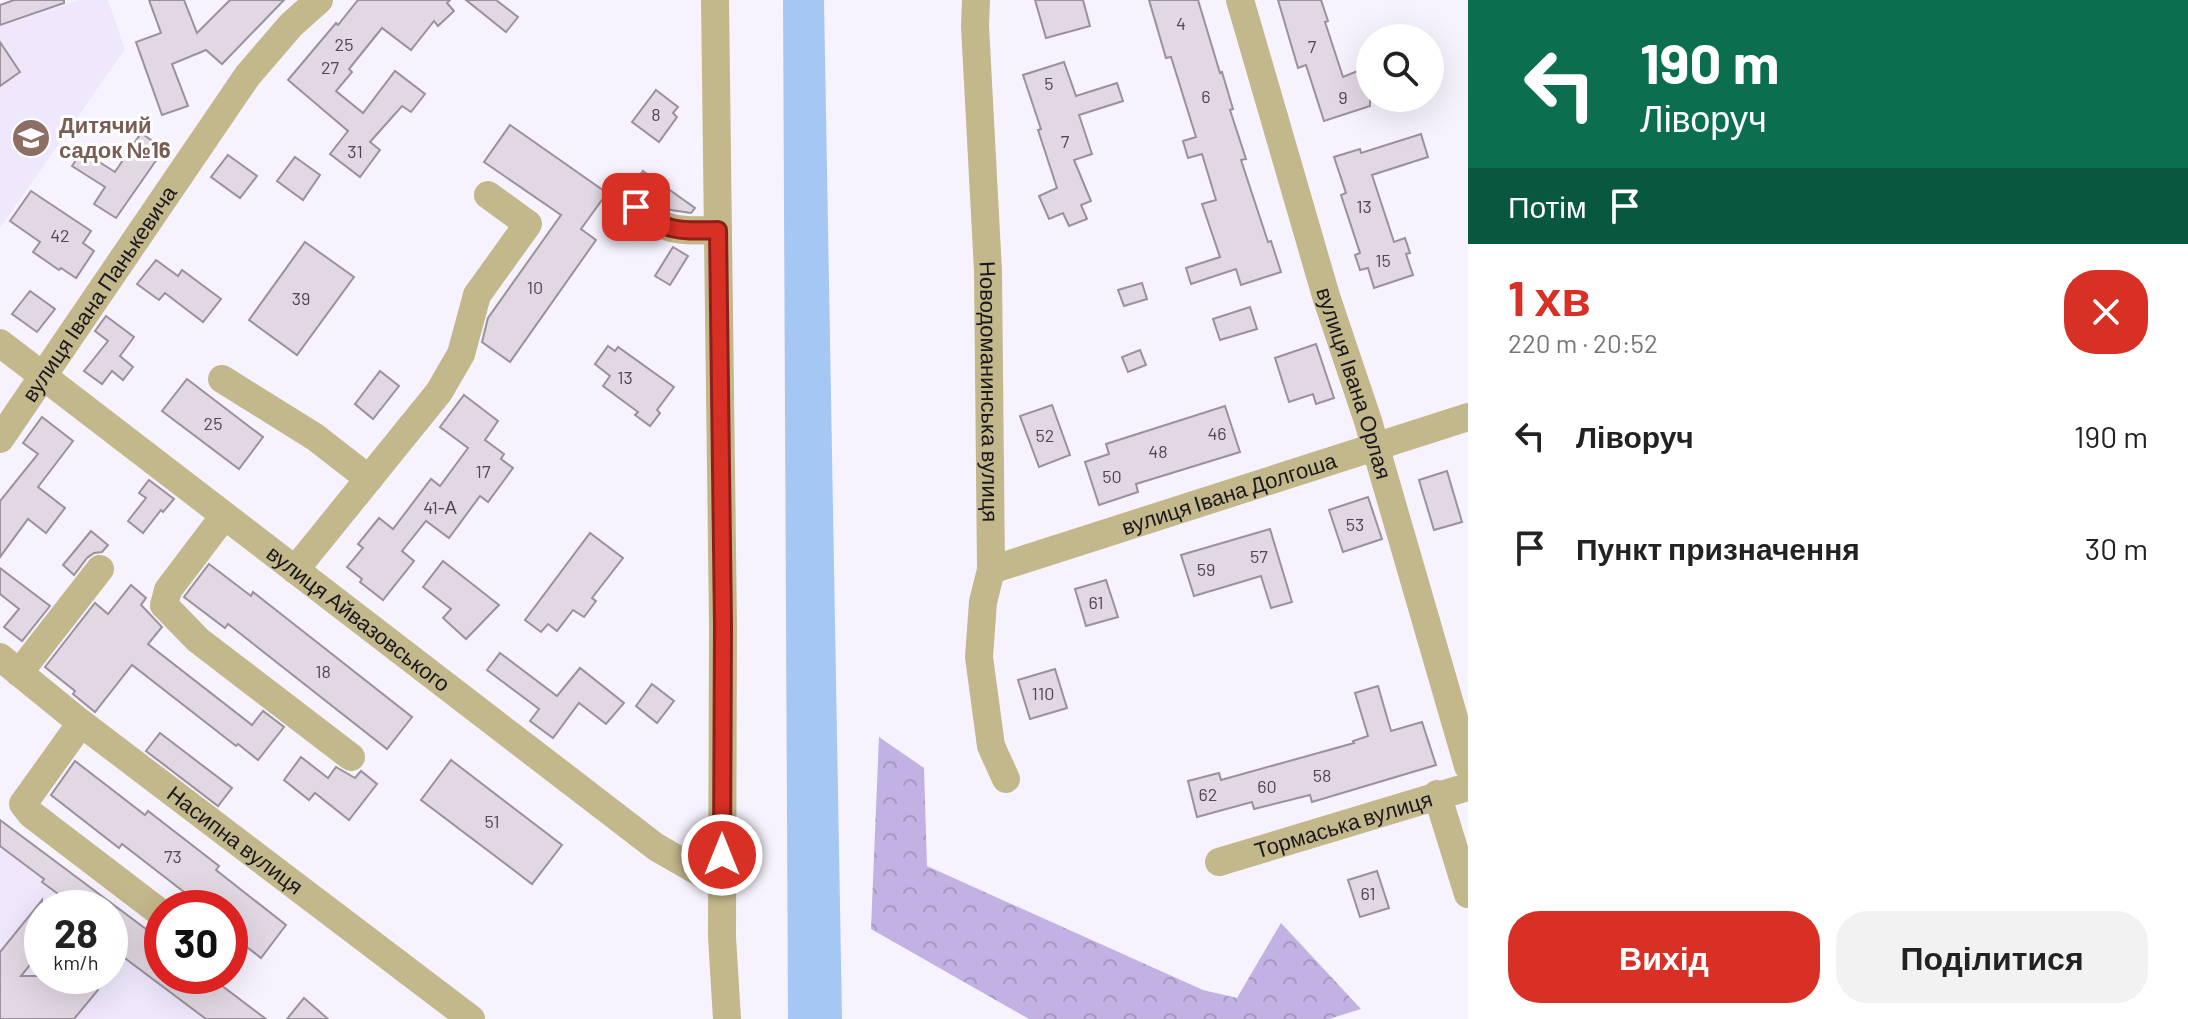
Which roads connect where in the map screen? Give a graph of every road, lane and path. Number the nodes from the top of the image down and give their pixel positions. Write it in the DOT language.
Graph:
graph roads {
  1 [pos="319,0"];
  2 [pos="715,0"];
  3 [pos="976,0"];
  4 [pos="1240,0"];
  5 [pos="488,195"];
  6 [pos="636,207"];
  7 [pos="718,230"];
  8 [pos="0,343"];
  9 [pos="43,375"];
  10 [pos="222,379"];
  11 [pos="1468,417"];
  12 [pos="0,439"];
  13 [pos="1374,445"];
  14 [pos="369,479"];
  15 [pos="224,516"];
  16 [pos="100,569"];
  17 [pos="295,570"];
  18 [pos="991,570"];
  19 [pos="9,665"];
  20 [pos="81,723"];
  21 [pos="351,757"];
  22 [pos="1468,766"];
  23 [pos="1006,779"];
  24 [pos="1468,787"];
  25 [pos="1437,794"];
  26 [pos="1219,862"];
  27 [pos="722,885"];
  28 [pos="1468,894"];
  29 [pos="144,900"];
  30 [pos="471,1019"];
  31 [pos="727,1019"];
  1 -- 9 [label="street, вулиця Івана Панькевича"];
  2 -- 7 [label="street"];
  3 -- 18 [label="street, Новодоманинська вулиця"];
  4 -- 13 [label="street, вулиця Івана Орлая"];
  5 -- 14 [label="street"];
  6 -- 7 [label="street"];
  7 -- 27 [label="street"];
  8 -- 9 [label="street, вулиця Айвазовського"];
  9 -- 12 [label="street, вулиця Івана Панькевича"];
  9 -- 15 [label="street, вулиця Айвазовського"];
  10 -- 14 [label="street"];
  11 -- 13 [label="street, вулиця Івана Долгоша"];
  13 -- 18 [label="street, вулиця Івана Долгоша"];
  13 -- 22 [label="street, вулиця Івана Орлая"];
  14 -- 17 [label="street"];
  15 -- 17 [label="street, вулиця Айвазовського"];
  15 -- 21 [label="street"];
  16 -- 19 [label="street"];
  17 -- 27 [label="street, вулиця Айвазовського"];
  18 -- 23 [label="street, Новодоманинська вулиця"];
  19 -- 20 [label="street, Насипна вулиця"];
  20 -- 29 [label="street"];
  20 -- 30 [label="street, Насипна вулиця"];
  24 -- 25 [label="street, Тормаська вулиця"];
  25 -- 26 [label="street, Тормаська вулиця"];
  25 -- 28 [label="street"];
  27 -- 31 [label="street"];
}
